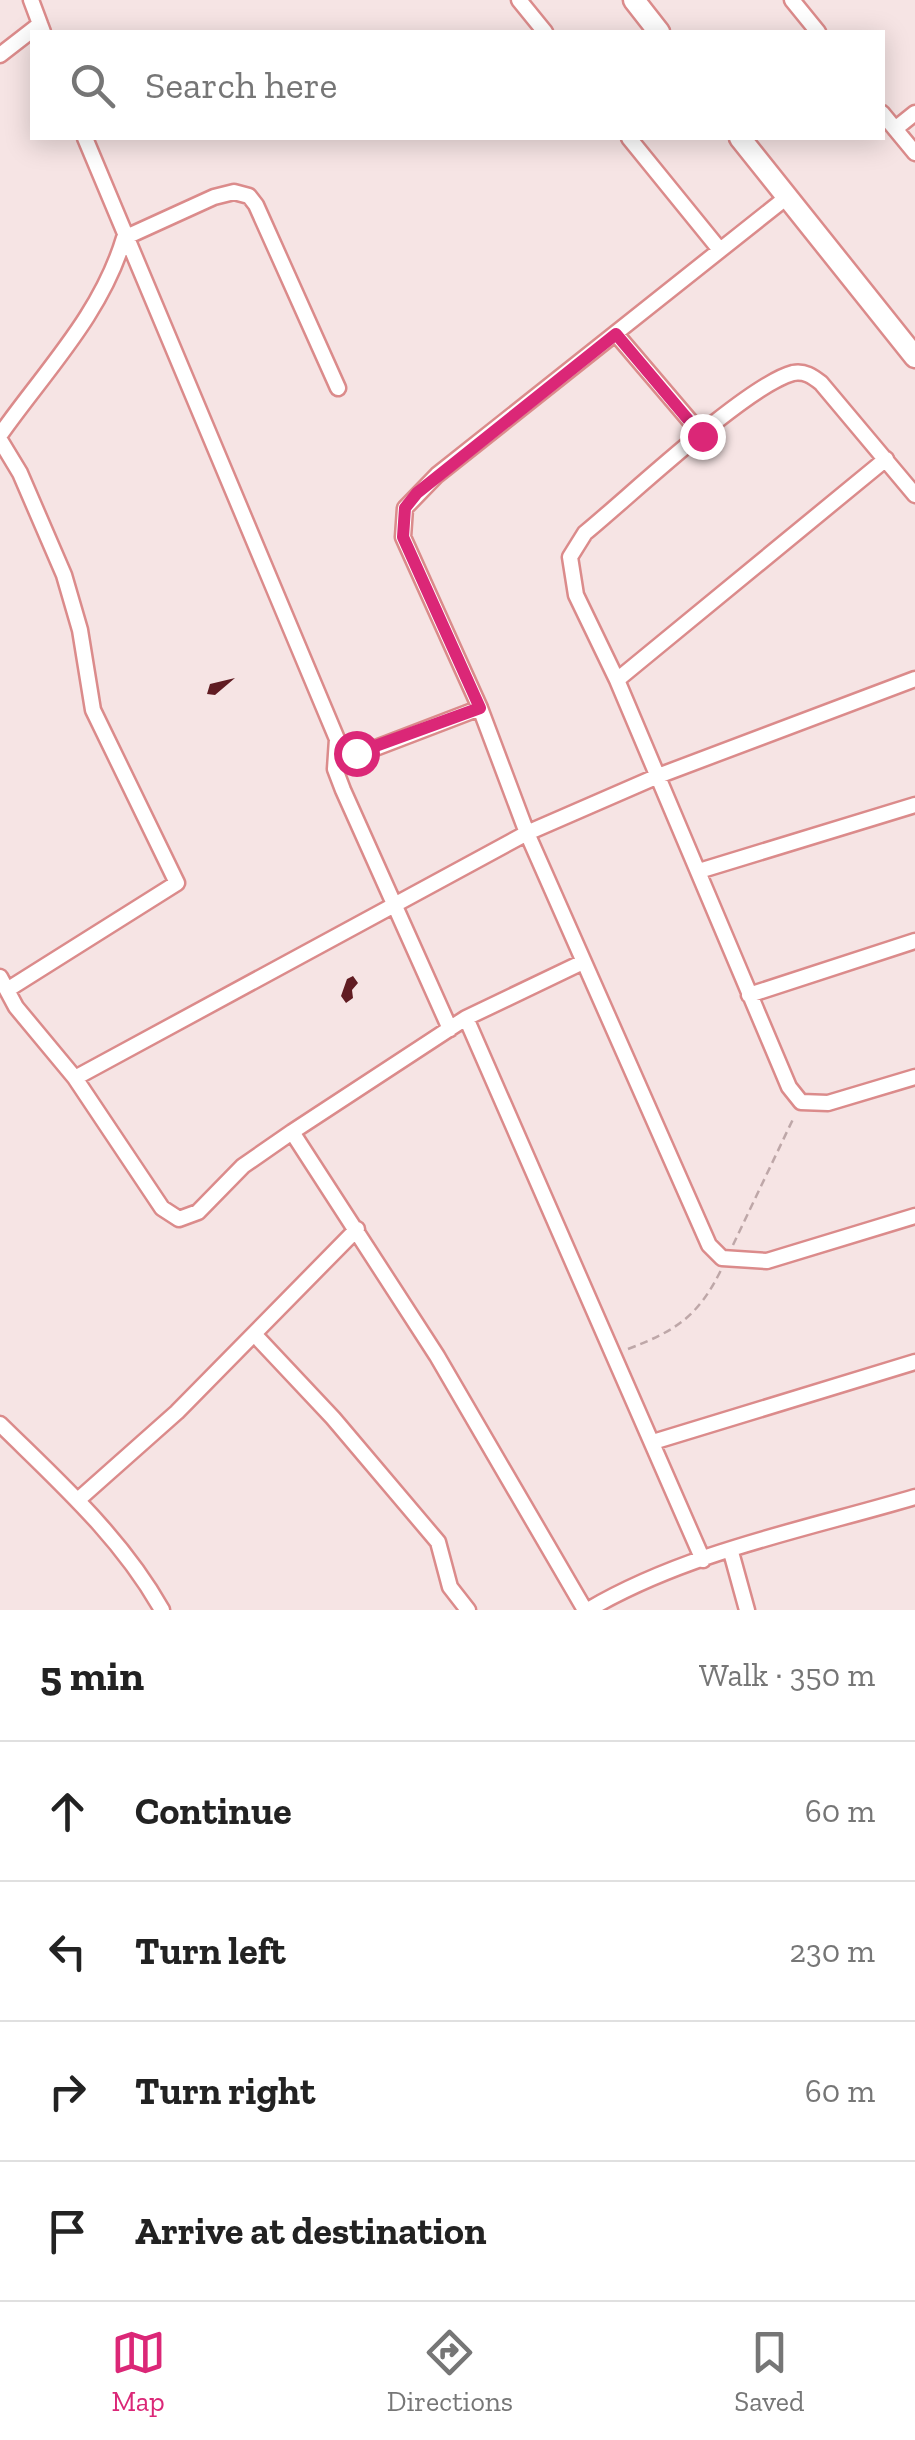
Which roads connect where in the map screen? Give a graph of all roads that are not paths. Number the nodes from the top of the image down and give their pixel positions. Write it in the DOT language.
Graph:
graph roads {
  1 [pos="30,0"];
  2 [pos="519,0"];
  3 [pos="634,0"];
  4 [pos="792,0"];
  5 [pos="42,28"];
  6 [pos="543,30"];
  7 [pos="657,30"];
  8 [pos="816,30"];
  9 [pos="30,36"];
  10 [pos="0,55"];
  11 [pos="915,113"];
  12 [pos="885,117"];
  13 [pos="895,129"];
  14 [pos="86,140"];
  15 [pos="631,140"];
  16 [pos="742,140"];
  17 [pos="915,154"];
  18 [pos="787,198"];
  19 [pos="124,238"];
  20 [pos="720,250"];
  21 [pos="616,334"];
  22 [pos="915,357"];
  23 [pos="338,388"];
  24 [pos="702,436"];
  25 [pos="0,437"];
  26 [pos="886,458"];
  27 [pos="915,495"];
  28 [pos="915,678"];
  29 [pos="617,680"];
  30 [pos="480,708"];
  31 [pos="337,739"];
  32 [pos="658,776"];
  33 [pos="915,805"];
  34 [pos="528,833"];
  35 [pos="699,871"];
  36 [pos="392,904"];
  37 [pos="915,941"];
  38 [pos="583,962"];
  39 [pos="3,983"];
  40 [pos="749,994"];
  41 [pos="466,1018"];
  42 [pos="450,1029"];
  43 [pos="915,1077"];
  44 [pos="74,1078"];
  45 [pos="292,1132"];
  46 [pos="915,1216"];
  47 [pos="357,1229"];
  48 [pos="256,1335"];
  49 [pos="915,1362"];
  50 [pos="0,1424"];
  51 [pos="653,1442"];
  52 [pos="915,1498"];
  53 [pos="78,1499"];
  54 [pos="731,1552"];
  55 [pos="703,1560"];
  56 [pos="162,1610"];
  57 [pos="468,1610"];
  58 [pos="587,1610"];
  59 [pos="747,1610"];
  1 -- 5 [label="street"];
  2 -- 6 [label="street"];
  3 -- 7 [label="street"];
  4 -- 8 [label="street"];
  9 -- 10 [label="street"];
  11 -- 13 [label="street"];
  12 -- 13 [label="street"];
  13 -- 17 [label="street"];
  14 -- 19 [label="street"];
  15 -- 20 [label="street"];
  16 -- 18 [label="street"];
  18 -- 20 [label="street"];
  18 -- 22 [label="street"];
  19 -- 23 [label="street"];
  19 -- 25 [label="street"];
  19 -- 31 [label="street"];
  20 -- 21 [label="street"];
  21 -- 24 [label="street"];
  21 -- 30 [label="street"];
  24 -- 26 [label="street"];
  24 -- 29 [label="street"];
  25 -- 39 [label="street"];
  26 -- 27 [label="street"];
  26 -- 29 [label="street"];
  28 -- 32 [label="street"];
  29 -- 32 [label="street"];
  30 -- 31 [label="street"];
  30 -- 34 [label="street"];
  31 -- 36 [label="street"];
  32 -- 34 [label="street"];
  32 -- 35 [label="street"];
  33 -- 35 [label="street"];
  34 -- 36 [label="street"];
  34 -- 38 [label="street"];
  35 -- 40 [label="street"];
  36 -- 42 [label="street"];
  36 -- 44 [label="street"];
  37 -- 40 [label="street"];
  38 -- 41 [label="street"];
  38 -- 46 [label="street"];
  39 -- 44 [label="street"];
  40 -- 43 [label="street"];
  41 -- 42 [label="street"];
  41 -- 51 [label="street"];
  42 -- 45 [label="street"];
  44 -- 45 [label="street"];
  45 -- 47 [label="street"];
  47 -- 48 [label="street"];
  47 -- 58 [label="street"];
  48 -- 53 [label="street"];
  48 -- 57 [label="street"];
  49 -- 51 [label="street"];
  50 -- 53 [label="street"];
  51 -- 55 [label="street"];
  52 -- 54 [label="street"];
  53 -- 56 [label="street"];
  54 -- 55 [label="street"];
  54 -- 59 [label="street"];
  55 -- 58 [label="street"];
}
